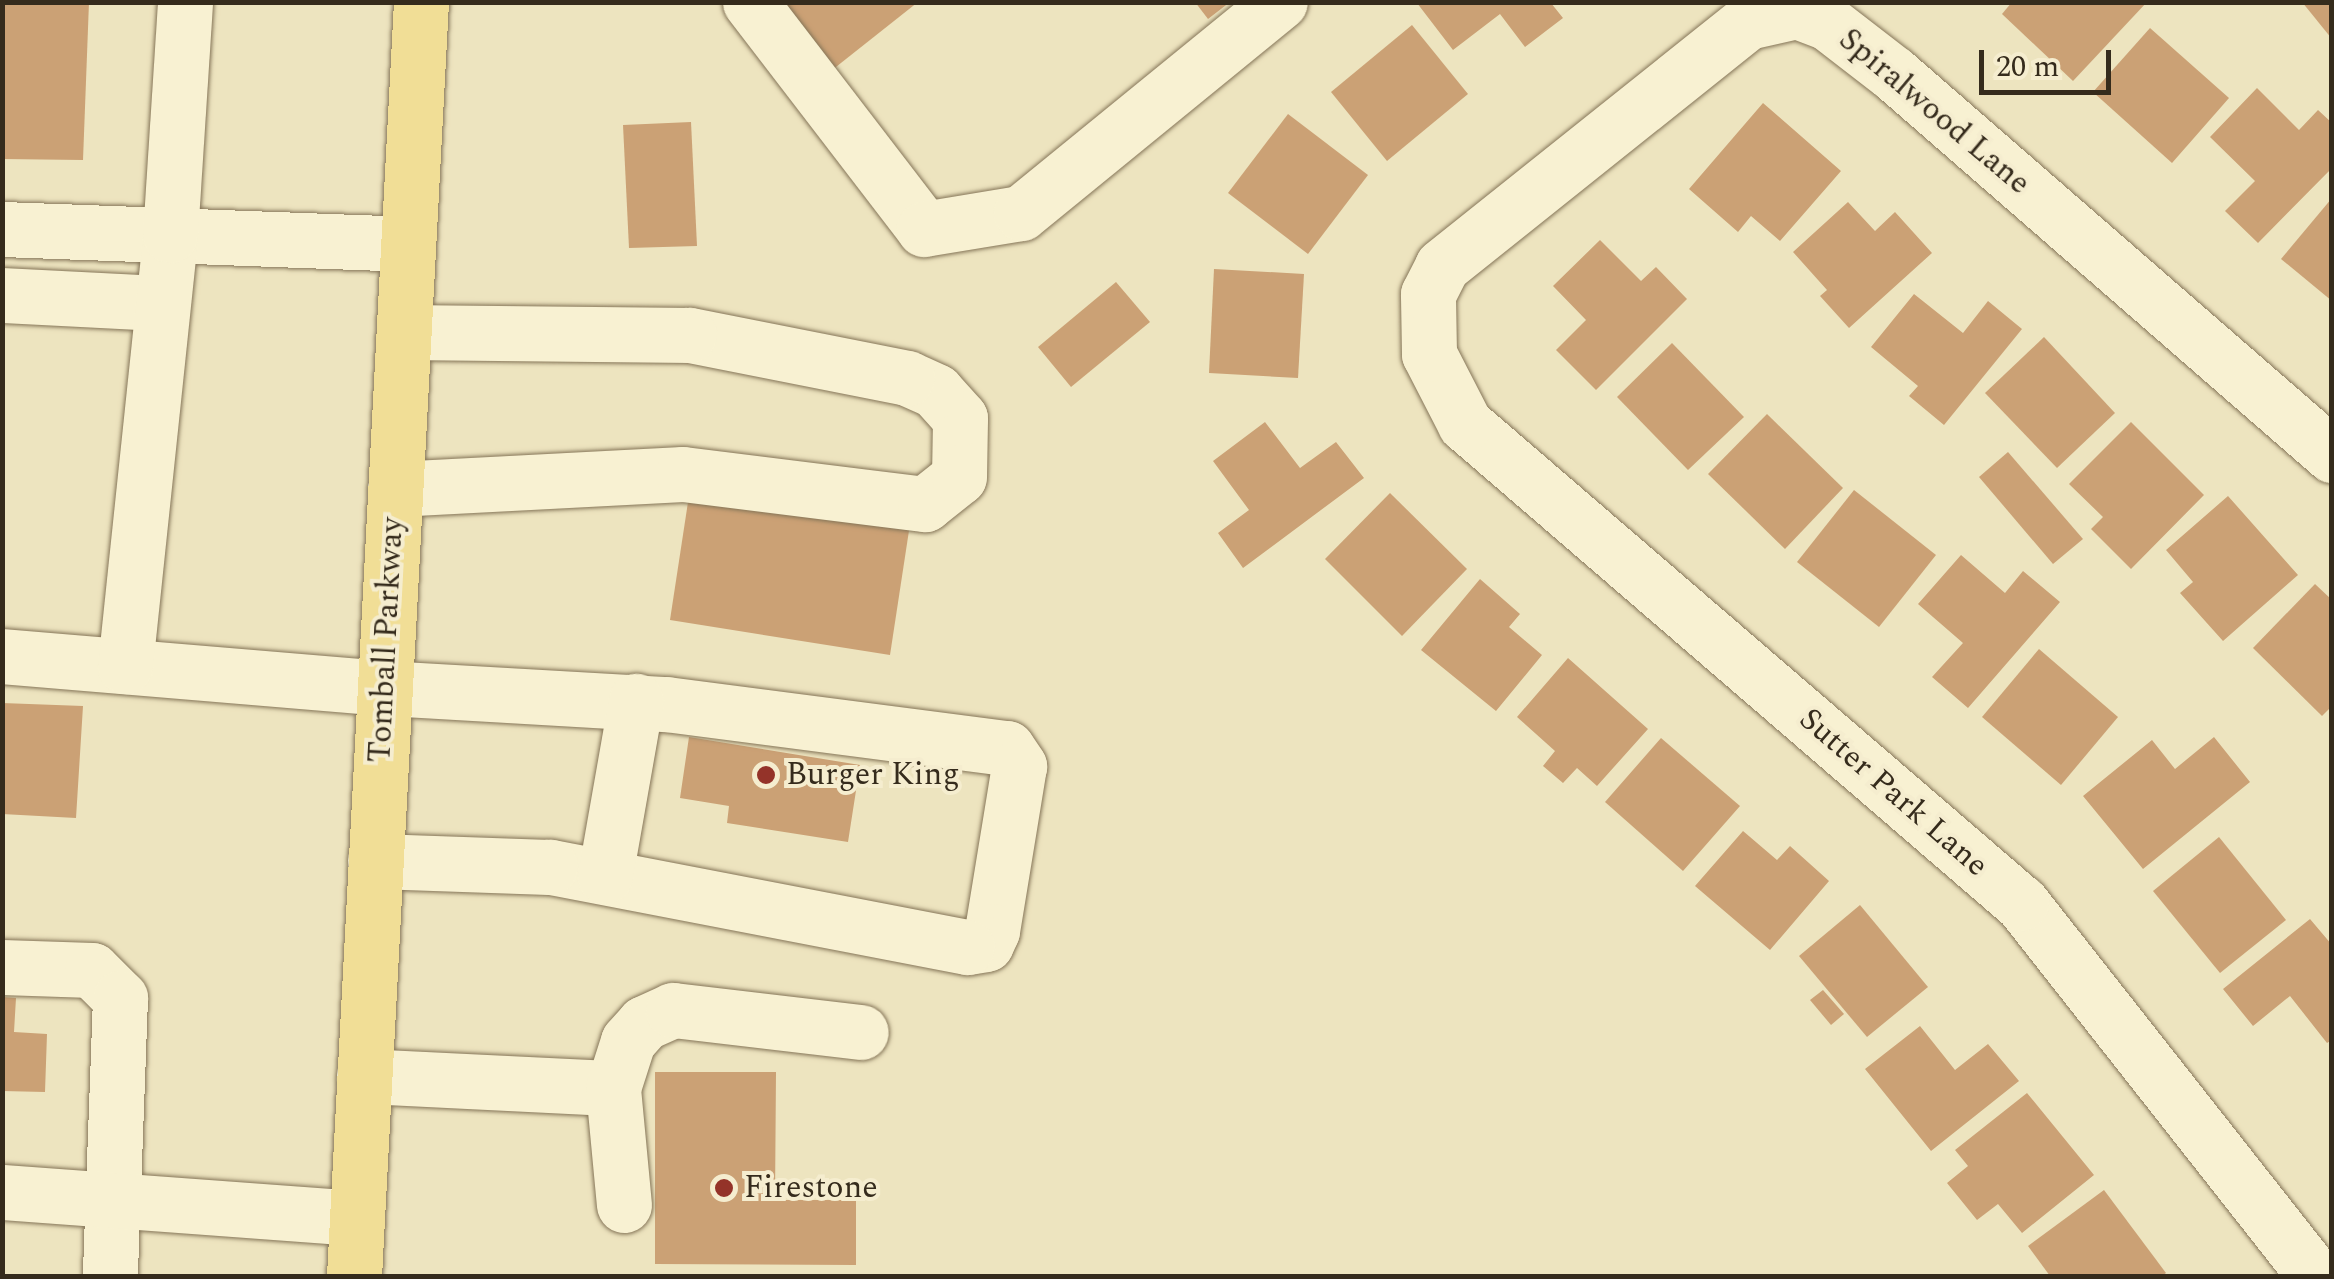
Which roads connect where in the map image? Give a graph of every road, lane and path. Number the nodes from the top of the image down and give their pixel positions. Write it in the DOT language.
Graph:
graph roads {
  1 [pos="185,2"];
  2 [pos="421,2"];
  3 [pos="750,2"];
  4 [pos="1280,2"];
  5 [pos="2,229"];
  6 [pos="170,234"];
  7 [pos="408,244"];
  8 [pos="2,295"];
  9 [pos="162,303"];
  10 [pos="404,332"];
  11 [pos="1430,354"];
  12 [pos="2332,455"];
  13 [pos="395,489"];
  14 [pos="2,656"];
  15 [pos="124,666"];
  16 [pos="385,688"];
  17 [pos="636,701"];
  18 [pos="376,861"];
  19 [pos="605,876"];
  20 [pos="2,967"];
  21 [pos="861,1032"];
  22 [pos="364,1076"];
  23 [pos="613,1088"];
  24 [pos="2,1192"];
  25 [pos="114,1199"];
  26 [pos="624,1206"];
  27 [pos="356,1218"];
  28 [pos="110,1276"];
  29 [pos="354,1276"];
  30 [pos="2315,1276"];
  1 -- 6 [label="street"];
  2 -- 7 [label="main road, Tomball Parkway"];
  3 -- 4 [label="street"];
  5 -- 6 [label="street"];
  6 -- 7 [label="street"];
  6 -- 9 [label="street"];
  7 -- 10 [label="main road, Tomball Parkway"];
  8 -- 9 [label="street"];
  9 -- 15 [label="street"];
  10 -- 13 [label="main road, Tomball Parkway"];
  10 -- 13 [label="street"];
  11 -- 12 [label="street, Spiralwood Lane"];
  11 -- 30 [label="street, Sutter Park Lane"];
  13 -- 16 [label="main road, Tomball Parkway"];
  14 -- 15 [label="street"];
  15 -- 16 [label="street"];
  16 -- 17 [label="street"];
  16 -- 18 [label="main road, Tomball Parkway"];
  17 -- 19 [label="street"];
  17 -- 19 [label="street"];
  18 -- 19 [label="street"];
  18 -- 22 [label="main road, Tomball Parkway"];
  20 -- 25 [label="street"];
  21 -- 23 [label="street"];
  22 -- 23 [label="street"];
  22 -- 27 [label="main road, Tomball Parkway"];
  23 -- 26 [label="street"];
  24 -- 25 [label="street"];
  25 -- 27 [label="street"];
  25 -- 28 [label="street"];
  27 -- 29 [label="main road, Tomball Parkway"];
}
